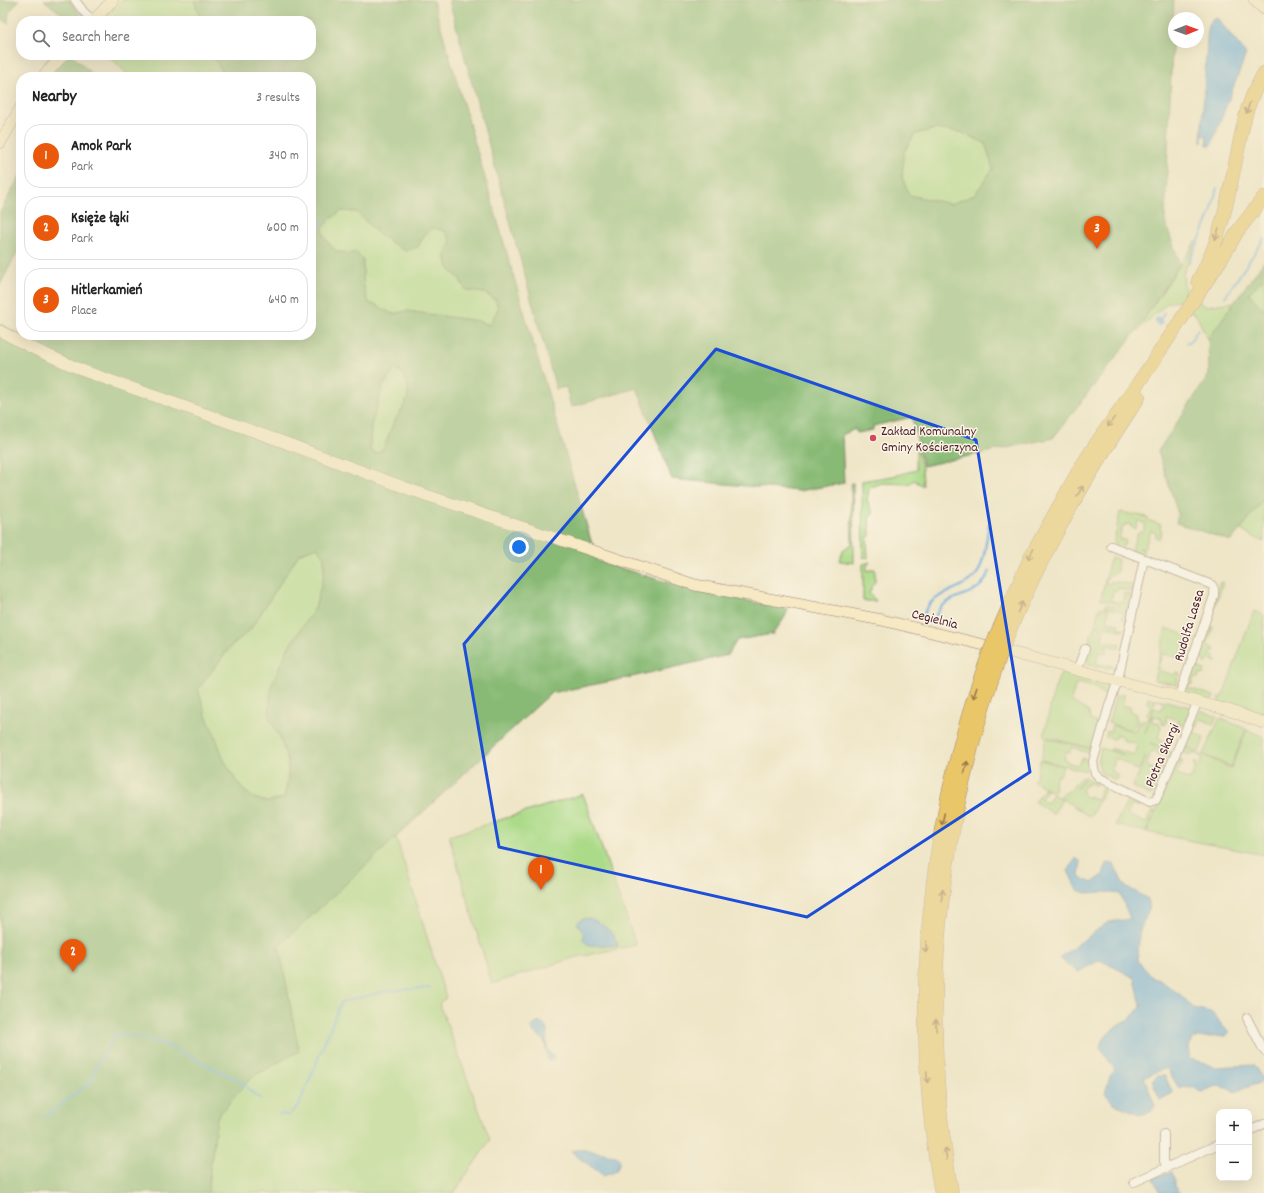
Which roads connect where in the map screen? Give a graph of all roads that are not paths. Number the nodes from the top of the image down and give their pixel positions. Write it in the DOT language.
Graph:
graph roads {
  1 [pos="75,0"];
  2 [pos="113,0"];
  3 [pos="1254,0"];
  4 [pos="1264,4"];
  5 [pos="1264,9"];
  6 [pos="88,16"];
  7 [pos="98,16"];
  8 [pos="58,60"];
  9 [pos="48,72"];
  10 [pos="1264,73"];
  11 [pos="16,116"];
  12 [pos="0,143"];
  13 [pos="1264,197"];
  14 [pos="1264,210"];
  15 [pos="1180,321"];
  16 [pos="0,331"];
  17 [pos="16,340"];
  18 [pos="17,340"];
  19 [pos="1111,546"];
  20 [pos="1144,559"];
  21 [pos="1000,641"];
  22 [pos="1085,649"];
  23 [pos="993,657"];
  24 [pos="1077,670"];
  25 [pos="1118,680"];
  26 [pos="1179,696"];
  27 [pos="1198,702"];
  28 [pos="1264,723"];
  29 [pos="1247,1018"];
  30 [pos="1264,1051"];
  31 [pos="1264,1124"];
  32 [pos="1252,1130"];
  33 [pos="1164,1134"];
  34 [pos="1217,1145"];
  35 [pos="1167,1168"];
  36 [pos="1134,1182"];
  37 [pos="941,1193"];
  38 [pos="952,1193"];
  1 -- 6 [label="street"];
  2 -- 7 [label="street"];
  3 -- 4 [label="street"];
  3 -- 5 [label="street"];
  8 -- 9 [label="street"];
  10 -- 15 [label="main road, one-way"];
  11 -- 12 [label="street"];
  13 -- 15 [label="main road"];
  21 -- 14 [label="main road, one-way"];
  15 -- 21 [label="main road, one-way"];
  16 -- 17 [label="street, Cegielnia"];
  18 -- 24 [label="street, Cegielnia"];
  19 -- 20 [label="street, Rudolfa Lassa"];
  20 -- 25 [label="street"];
  20 -- 26 [label="street, Rudolfa Lassa"];
  21 -- 23 [label="main road, bridge"];
  22 -- 24 [label="street"];
  23 -- 37 [label="main road, one-way"];
  38 -- 23 [label="main road, one-way"];
  24 -- 25 [label="street, Cegielnia"];
  25 -- 26 [label="street, Cegielnia"];
  25 -- 27 [label="street, Piotra Skargi"];
  26 -- 27 [label="street, Cegielnia"];
  27 -- 28 [label="street, Cegielnia"];
  29 -- 30 [label="street"];
  31 -- 32 [label="street"];
  33 -- 35 [label="street"];
  34 -- 35 [label="street"];
  35 -- 36 [label="street"];
}
